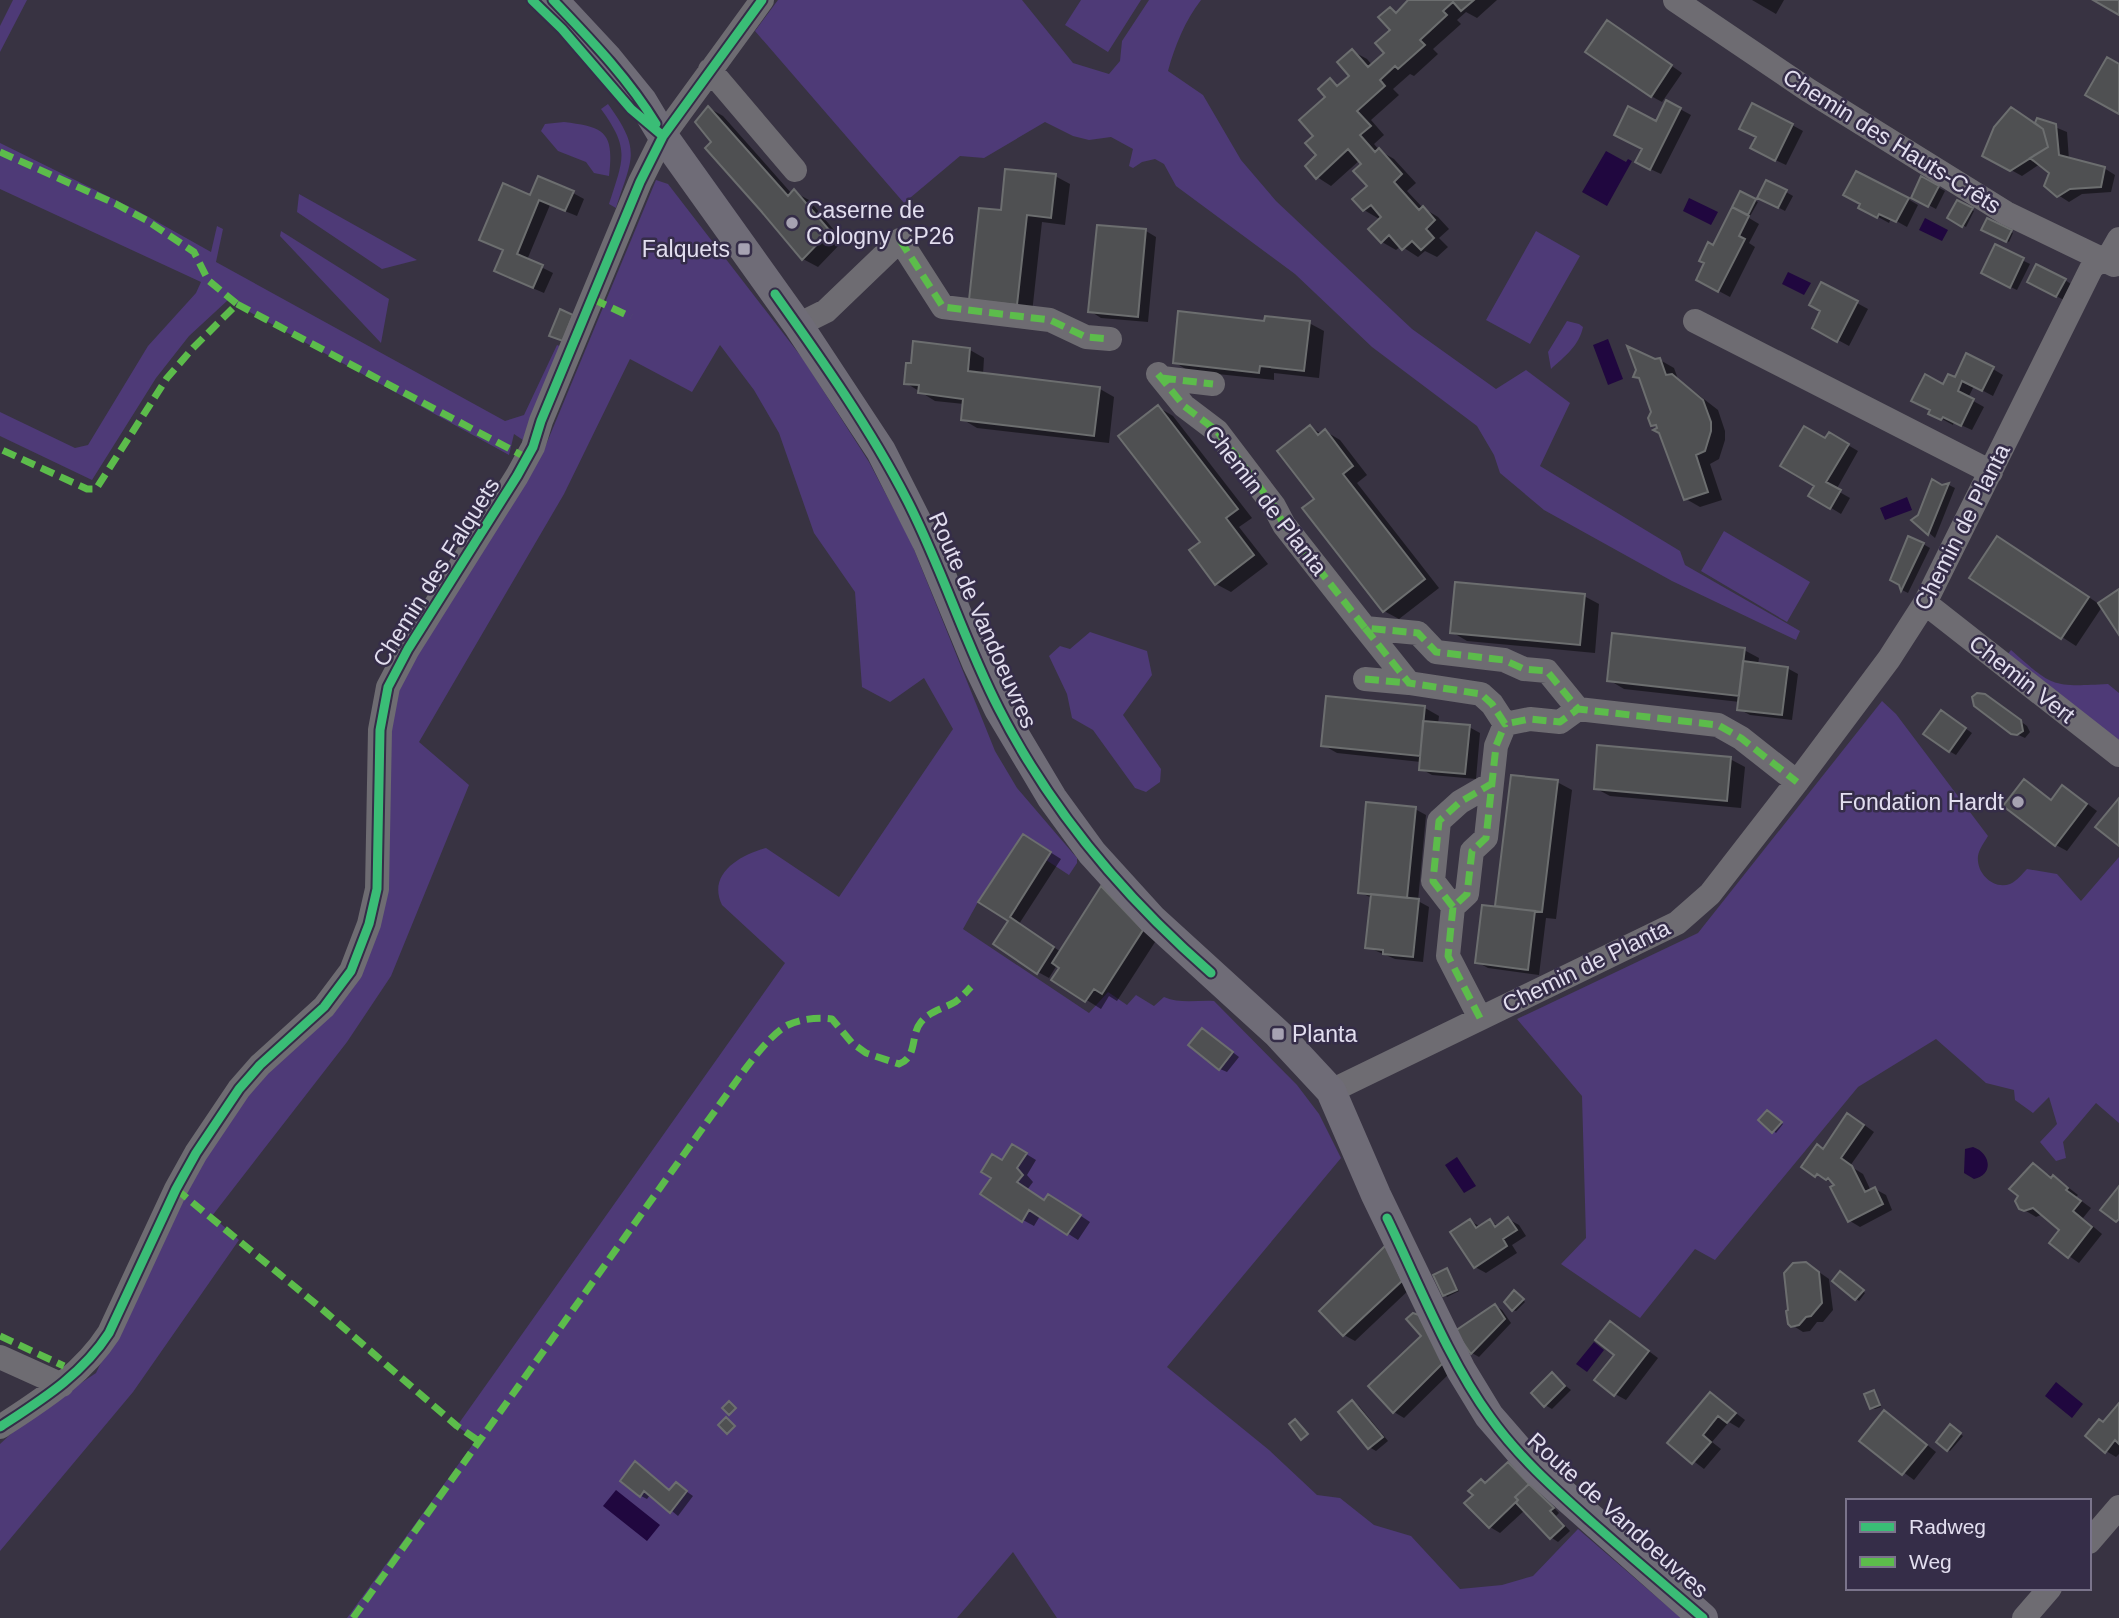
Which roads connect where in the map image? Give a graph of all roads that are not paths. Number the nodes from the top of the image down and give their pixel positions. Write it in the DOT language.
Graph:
graph roads {
  1 [pos="532,0"];
  2 [pos="762,0"];
  3 [pos="1675,0"];
  4 [pos="562,16"];
  5 [pos="710,70"];
  6 [pos="663,136"];
  7 [pos="795,170"];
  8 [pos="2119,239"];
  9 [pos="2111,263"];
  10 [pos="1695,321"];
  11 [pos="798,326"];
  12 [pos="1110,338"];
  13 [pos="1213,384"];
  14 [pos="1991,472"];
  15 [pos="1925,603"];
  16 [pos="1365,628"];
  17 [pos="1365,679"];
  18 [pos="1409,683"];
  19 [pos="1578,709"];
  20 [pos="1505,724"];
  21 [pos="2119,755"];
  22 [pos="1797,782"];
  23 [pos="1491,784"];
  24 [pos="1453,907"];
  25 [pos="1480,1018"];
  26 [pos="1331,1091"];
  27 [pos="0,1357"];
  28 [pos="62,1385"];
  29 [pos="0,1427"];
  30 [pos="2119,1507"];
  31 [pos="2091,1540"];
  32 [pos="2048,1590"];
  33 [pos="1703,1618"];
  34 [pos="2024,1618"];
  1 -- 4 [label="main road"];
  2 -- 5 [label="street, Chemin des Falquets"];
  3 -- 9 [label="street, Chemin des Hauts-Crêts"];
  4 -- 6 [label="main road"];
  5 -- 6 [label="street, Chemin des Falquets"];
  5 -- 7 [label="street"];
  6 -- 11 [label="main road, Route de Vandoeuvres"];
  6 -- 28 [label="street, Chemin des Falquets"];
  8 -- 9 [label="street, Chemin de Planta"];
  9 -- 14 [label="street, Chemin de Planta"];
  10 -- 14 [label="street"];
  11 -- 12 [label="street"];
  11 -- 26 [label="main road, Route de Vandoeuvres"];
  13 -- 16 [label="street, Chemin de Planta"];
  14 -- 15 [label="street, Chemin de Planta"];
  15 -- 21 [label="street, Chemin Vert"];
  15 -- 22 [label="street, Chemin de Planta"];
  16 -- 18 [label="street, Chemin de Planta"];
  16 -- 19 [label="street"];
  17 -- 18 [label="street"];
  18 -- 20 [label="street"];
  19 -- 20 [label="street"];
  19 -- 22 [label="street"];
  20 -- 23 [label="street, Chemin de Planta"];
  22 -- 25 [label="street, Chemin de Planta"];
  23 -- 24 [label="street, Chemin de Planta"];
  23 -- 24 [label="street"];
  24 -- 25 [label="street, Chemin de Planta"];
  25 -- 26 [label="street, Chemin de Planta"];
  26 -- 33 [label="main road, Route de Vandoeuvres"];
  27 -- 28 [label="street"];
  28 -- 29 [label="street, Chemin des Falquets"];
  30 -- 31 [label="street"];
  32 -- 34 [label="street"];
}
